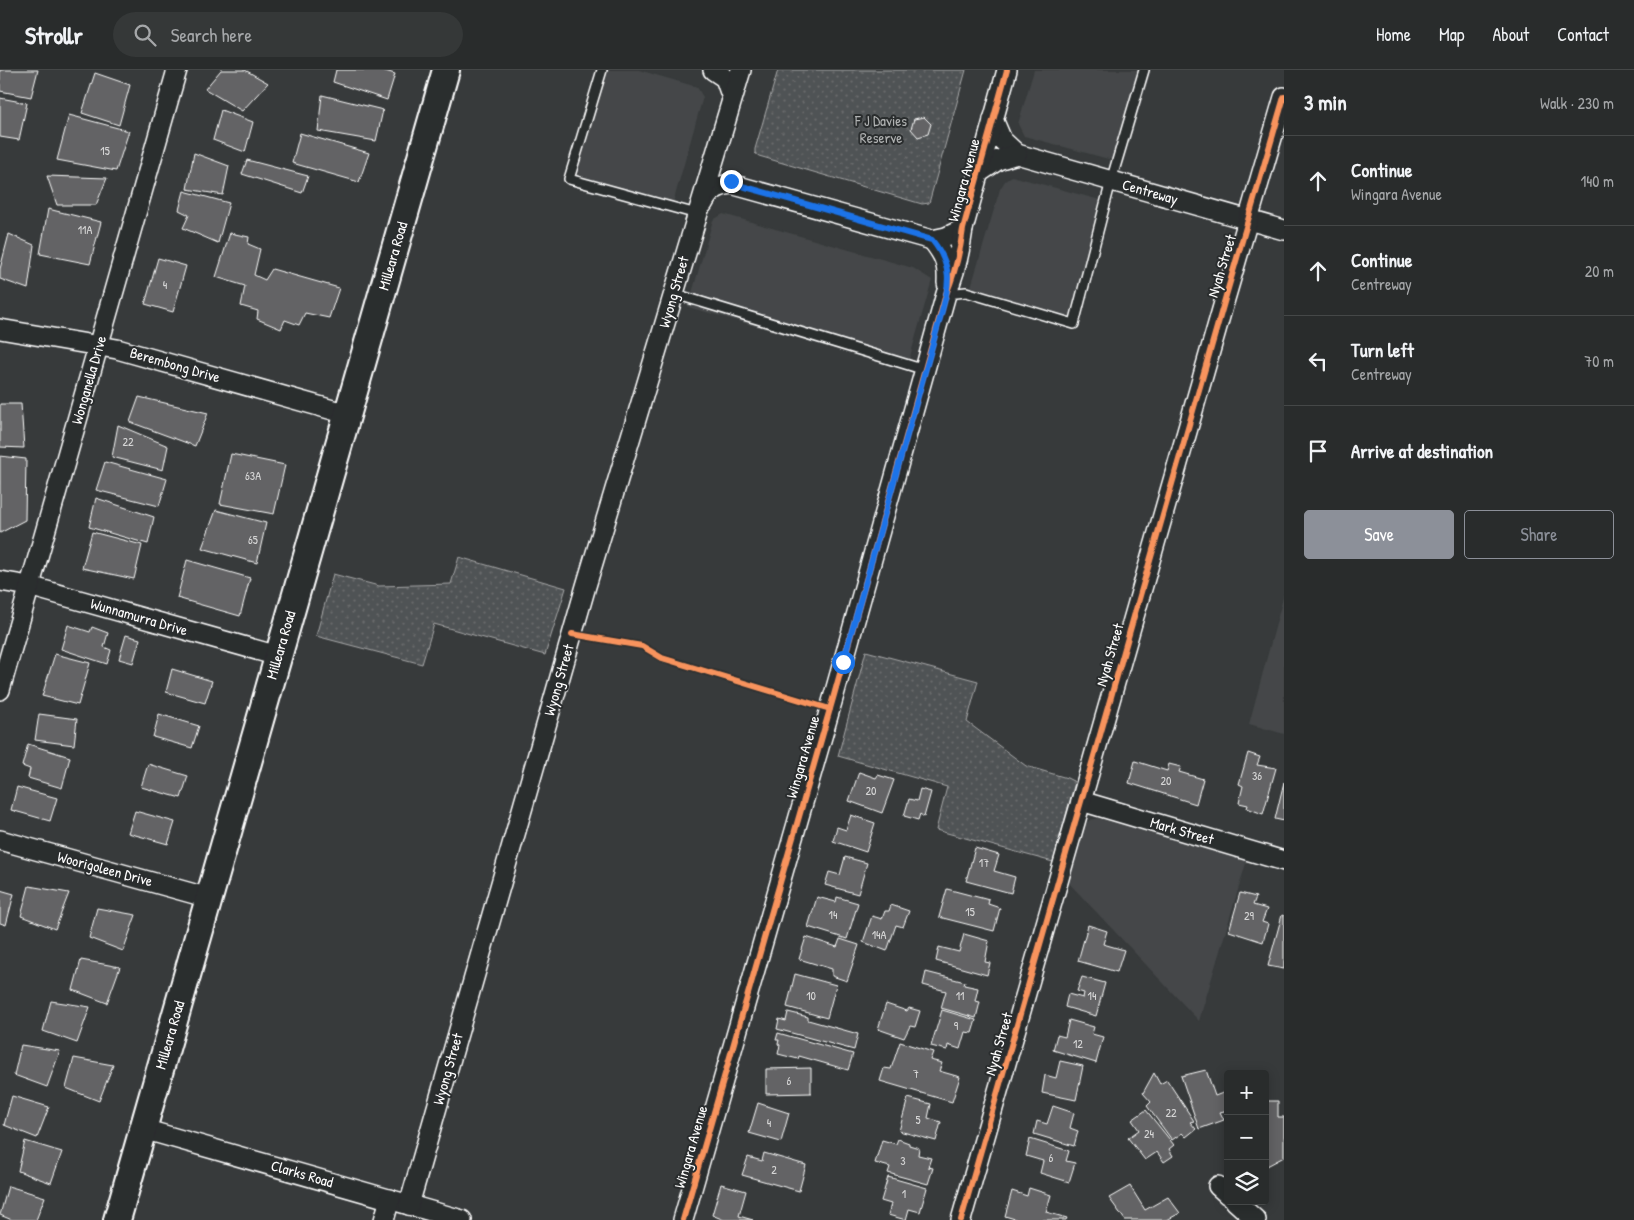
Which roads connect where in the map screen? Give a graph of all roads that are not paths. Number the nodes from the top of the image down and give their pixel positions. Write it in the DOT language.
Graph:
graph roads {
  1 [pos="177,70"];
  2 [pos="446,70"];
  3 [pos="602,70"];
  4 [pos="713,70"];
  5 [pos="740,70"];
  6 [pos="1007,70"];
  7 [pos="1144,70"];
  8 [pos="1284,97"];
  9 [pos="732,98"];
  10 [pos="993,119"];
  11 [pos="716,152"];
  12 [pos="1016,154"];
  13 [pos="980,172"];
  14 [pos="1111,181"];
  15 [pos="742,186"];
  16 [pos="697,214"];
  17 [pos="1248,220"];
  18 [pos="963,229"];
  19 [pos="1284,230"];
  20 [pos="932,240"];
  21 [pos="675,294"];
  22 [pos="946,294"];
  23 [pos="0,329"];
  24 [pos="99,345"];
  25 [pos="926,370"];
  26 [pos="347,414"];
  27 [pos="0,582"];
  28 [pos="29,586"];
  29 [pos="278,656"];
  30 [pos="0,690"];
  31 [pos="1080,801"];
  32 [pos="0,840"];
  33 [pos="1284,861"];
  34 [pos="209,898"];
  35 [pos="143,1129"];
  36 [pos="390,1199"];
  37 [pos="409,1205"];
  38 [pos="1239,1205"];
  39 [pos="117,1220"];
  40 [pos="384,1220"];
  41 [pos="462,1220"];
  42 [pos="682,1220"];
  43 [pos="961,1220"];
  44 [pos="1256,1220"];
  1 -- 24 [label="street, Wonganella Drive"];
  2 -- 26 [label="main road, Milleara Road"];
  3 -- 16 [label="lane"];
  4 -- 9 [label="street"];
  5 -- 9 [label="street, Wyong Street"];
  6 -- 10 [label="street, Wingara Avenue"];
  7 -- 14 [label="lane"];
  8 -- 17 [label="street, Nyah Street"];
  9 -- 11 [label="street, Wyong Street"];
  10 -- 12 [label="street"];
  10 -- 13 [label="street, Wingara Avenue"];
  11 -- 15 [label="street"];
  11 -- 16 [label="street, Wyong Street"];
  12 -- 13 [label="street"];
  12 -- 14 [label="street, Centreway"];
  13 -- 18 [label="street, Wingara Avenue"];
  14 -- 17 [label="street, Centreway"];
  14 -- 22 [label="lane"];
  15 -- 16 [label="street"];
  15 -- 20 [label="street"];
  16 -- 21 [label="street, Wyong Street"];
  17 -- 19 [label="street, Centreway"];
  17 -- 31 [label="street, Nyah Street"];
  18 -- 20 [label="street"];
  18 -- 22 [label="street, Wingara Avenue"];
  20 -- 22 [label="street"];
  21 -- 25 [label="lane"];
  21 -- 37 [label="street, Wyong Street"];
  22 -- 25 [label="street, Wingara Avenue"];
  23 -- 24 [label="street, Berembong Drive"];
  24 -- 26 [label="street, Berembong Drive"];
  24 -- 28 [label="street, Wonganella Drive"];
  25 -- 42 [label="street, Wingara Avenue"];
  26 -- 29 [label="main road, Milleara Road"];
  27 -- 28 [label="street, Wunnamurra Drive"];
  28 -- 29 [label="street, Wunnamurra Drive"];
  28 -- 30 [label="street, Wonganella Drive"];
  29 -- 34 [label="main road, Milleara Road"];
  31 -- 33 [label="street, Mark Street"];
  31 -- 43 [label="street, Nyah Street"];
  32 -- 34 [label="street, Woorigoleen Drive"];
  34 -- 35 [label="main road, Milleara Road"];
  35 -- 36 [label="street, Clarks Road"];
  35 -- 39 [label="main road, Milleara Road"];
  36 -- 37 [label="street, Clarks Road"];
  36 -- 40 [label="street"];
  37 -- 41 [label="street, Clarks Road"];
  38 -- 44 [label="street"];
}
